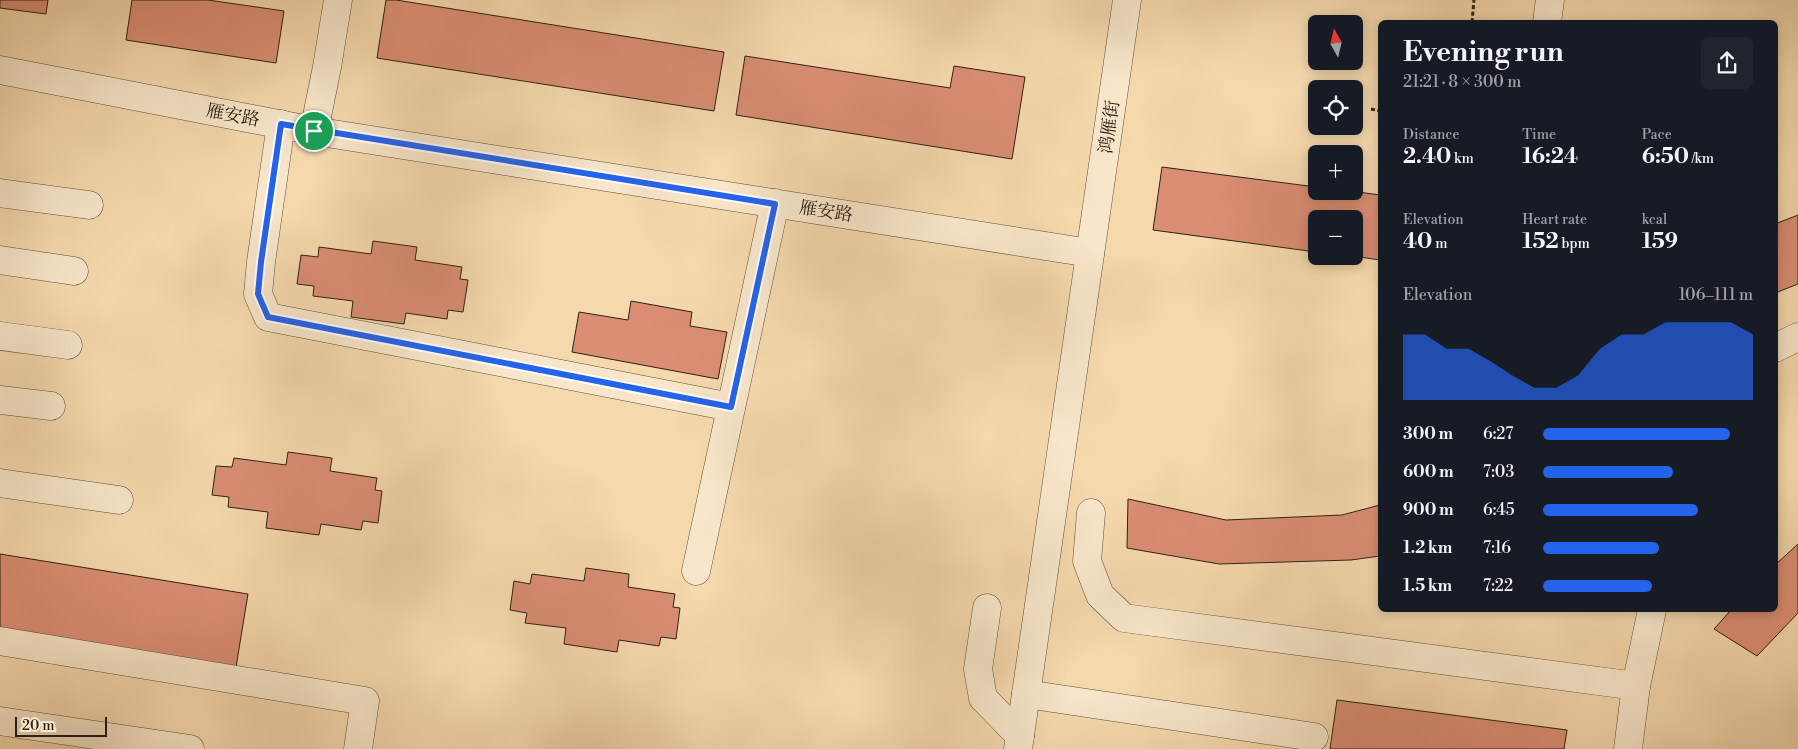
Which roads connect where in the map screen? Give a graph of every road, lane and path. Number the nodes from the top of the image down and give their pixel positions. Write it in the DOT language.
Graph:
graph roads {
  1 [pos="338,0"];
  2 [pos="1127,0"];
  3 [pos="1474,0"];
  4 [pos="1550,0"];
  5 [pos="1472,20"];
  6 [pos="1547,20"];
  7 [pos="0,70"];
  8 [pos="1371,109"];
  9 [pos="1378,111"];
  10 [pos="281,124"];
  11 [pos="314,131"];
  12 [pos="0,192"];
  13 [pos="775,204"];
  14 [pos="89,205"];
  15 [pos="1090,253"];
  16 [pos="0,260"];
  17 [pos="74,271"];
  18 [pos="0,336"];
  19 [pos="1798,337"];
  20 [pos="68,345"];
  21 [pos="1778,347"];
  22 [pos="0,400"];
  23 [pos="51,406"];
  24 [pos="731,407"];
  25 [pos="0,483"];
  26 [pos="119,500"];
  27 [pos="1092,513"];
  28 [pos="696,571"];
  29 [pos="987,608"];
  30 [pos="1652,612"];
  31 [pos="0,642"];
  32 [pos="1636,686"];
  33 [pos="1026,694"];
  34 [pos="0,721"];
  35 [pos="1314,737"];
  36 [pos="1019,742"];
  37 [pos="190,749"];
  38 [pos="358,749"];
  39 [pos="1628,749"];
  1 -- 11 [label="street"];
  2 -- 15 [label="street, 鸿雁街"];
  3 -- 5 [label="path"];
  4 -- 6 [label="street"];
  7 -- 10 [label="street, 雁安路"];
  8 -- 9 [label="path"];
  10 -- 11 [label="street, 雁安路"];
  10 -- 24 [label="street"];
  11 -- 13 [label="street, 雁安路"];
  12 -- 14 [label="street"];
  13 -- 15 [label="street, 雁安路"];
  13 -- 24 [label="street"];
  15 -- 33 [label="street, 鸿雁街"];
  16 -- 17 [label="street"];
  18 -- 20 [label="street"];
  19 -- 21 [label="street"];
  22 -- 23 [label="street"];
  24 -- 28 [label="street"];
  25 -- 26 [label="street"];
  27 -- 32 [label="street"];
  29 -- 36 [label="street"];
  30 -- 32 [label="street"];
  31 -- 38 [label="street"];
  32 -- 39 [label="street"];
  33 -- 35 [label="street"];
  33 -- 36 [label="street, 鸿雁街"];
  34 -- 37 [label="street"];
}
